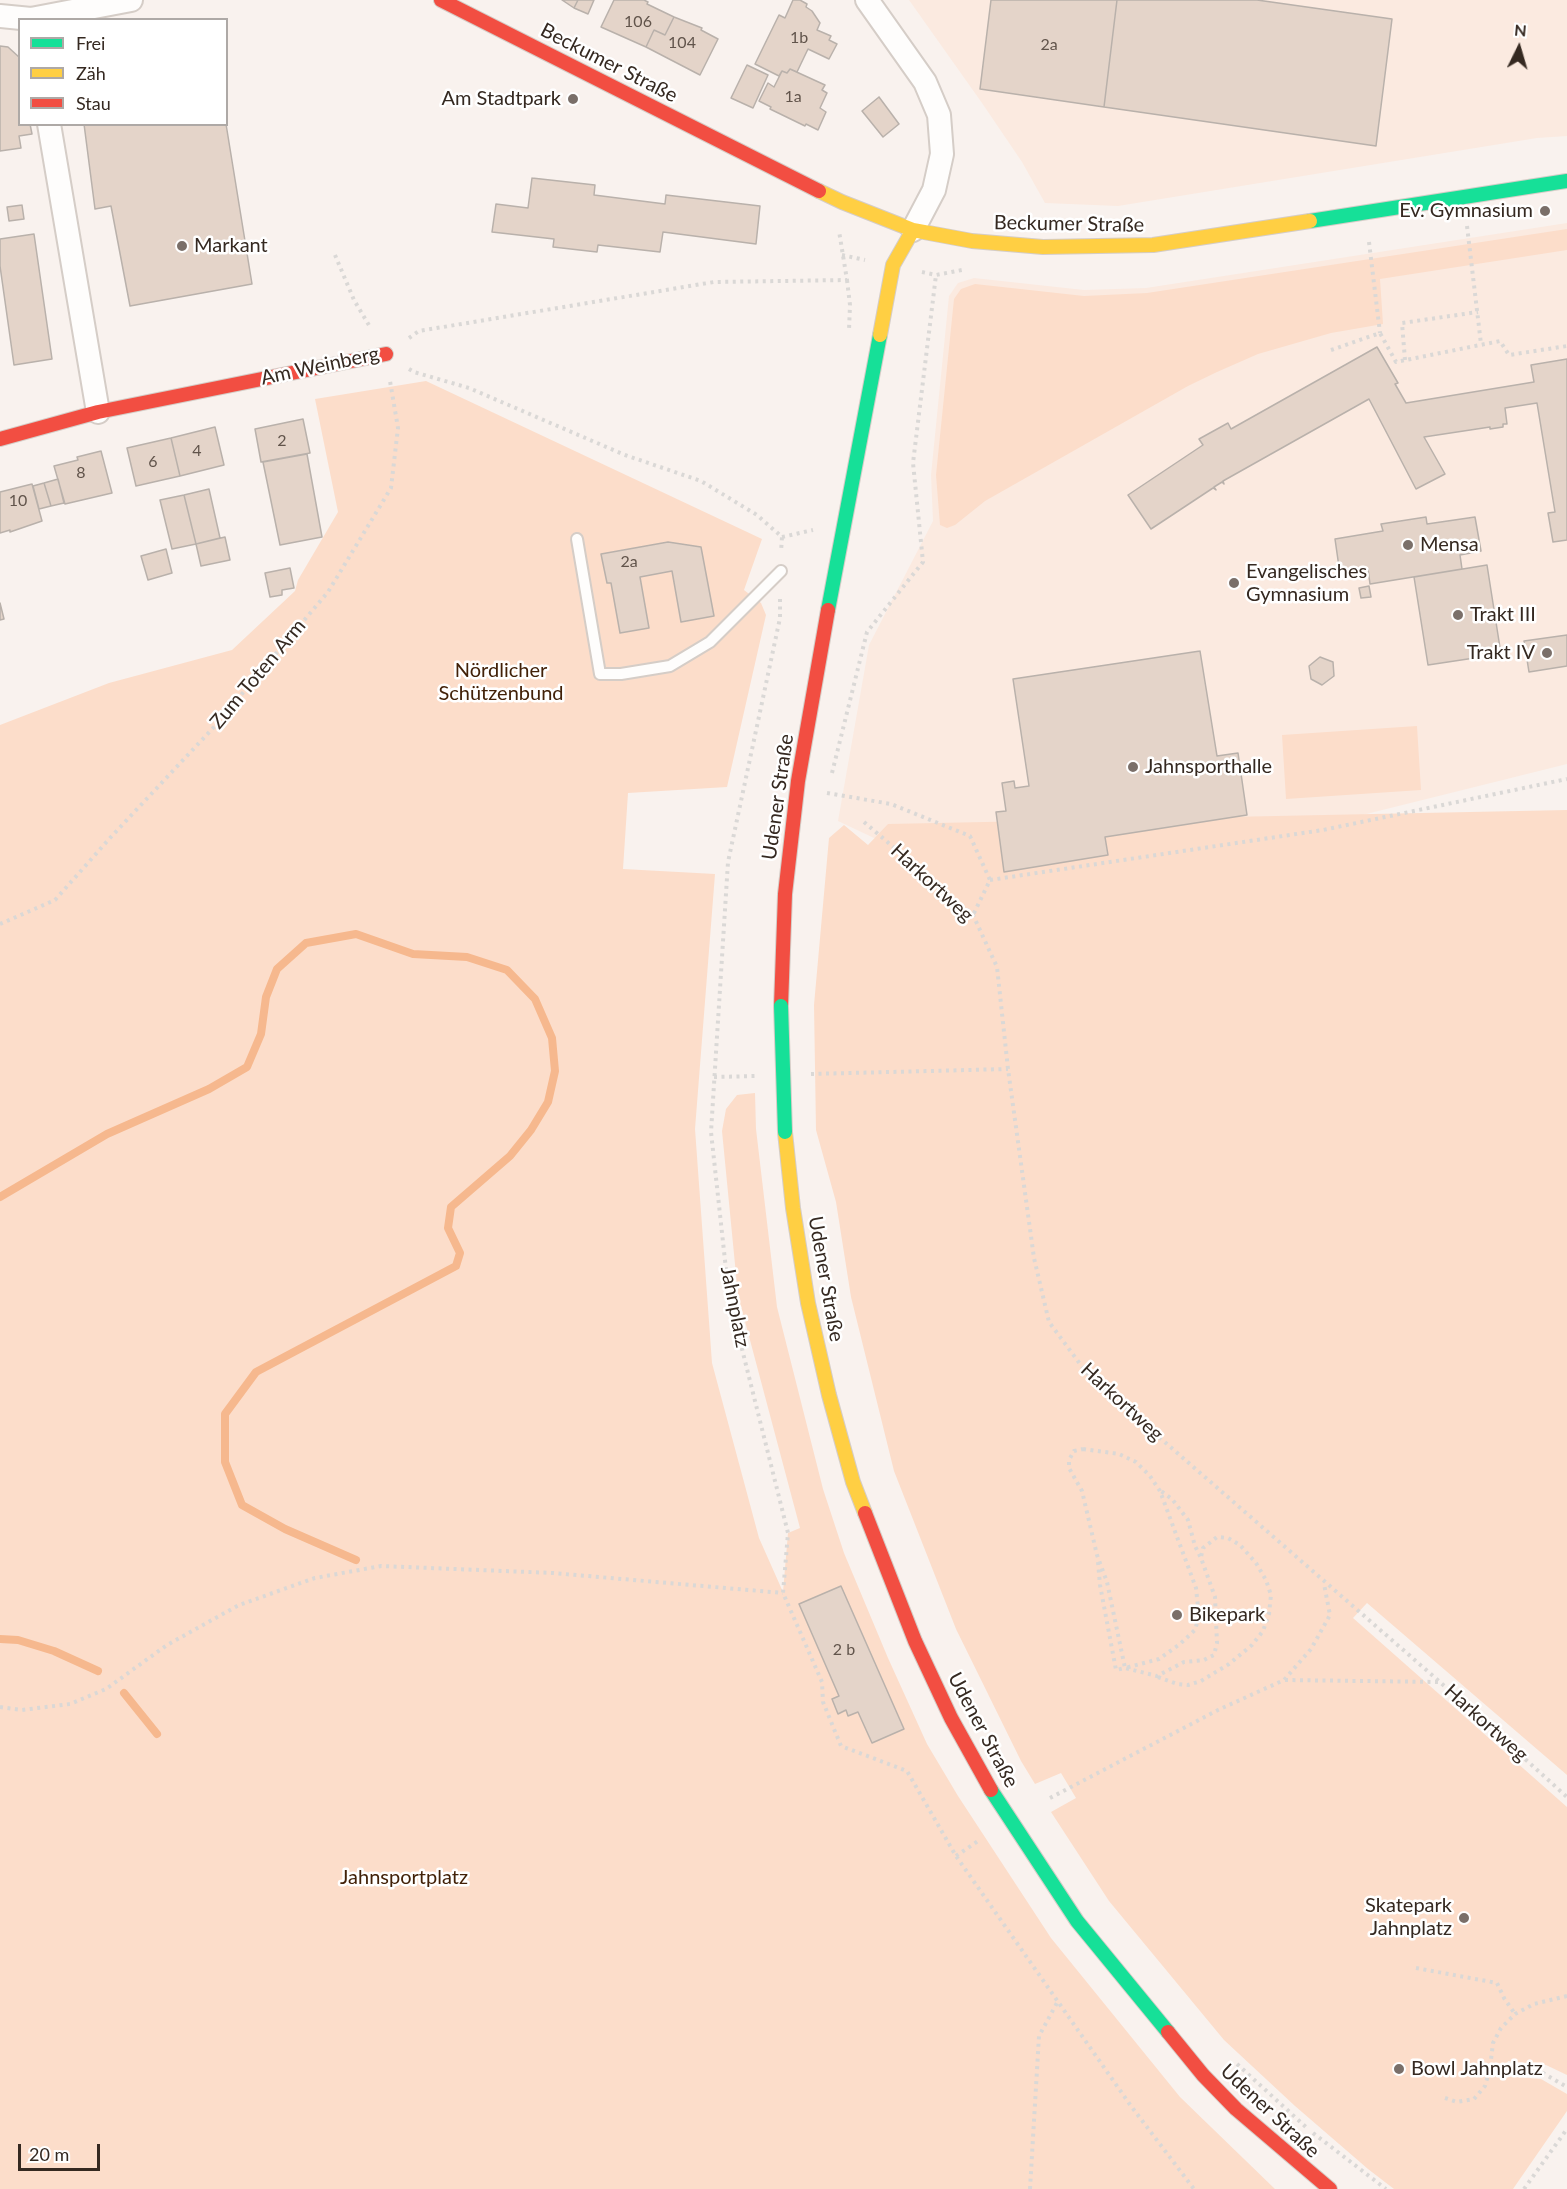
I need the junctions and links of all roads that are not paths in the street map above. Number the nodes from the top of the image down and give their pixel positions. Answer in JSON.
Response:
{"nodes":[{"id":1,"x":131,"y":0,"type":"edge"},
{"id":2,"x":441,"y":0,"type":"edge"},
{"id":3,"x":867,"y":0,"type":"edge"},
{"id":4,"x":0,"y":16,"type":"edge"},
{"id":5,"x":21,"y":18,"type":"edge"},
{"id":6,"x":36,"y":18,"type":"edge"},
{"id":7,"x":49,"y":126,"type":"edge"},
{"id":8,"x":1567,"y":181,"type":"edge"},
{"id":9,"x":913,"y":230,"type":"junction"},
{"id":10,"x":386,"y":354,"type":"road end"},
{"id":11,"x":98,"y":412,"type":"junction"},
{"id":12,"x":0,"y":439,"type":"edge"},
{"id":13,"x":577,"y":538,"type":"dead end"},
{"id":14,"x":781,"y":572,"type":"road end"},
{"id":15,"x":1330,"y":2189,"type":"edge"}],
"edges":[{"from":1,"to":6,"type":"street"},
{"from":2,"to":9,"type":"main road","name":"Beckumer Straße"},
{"from":3,"to":9,"type":"street"},
{"from":4,"to":5,"type":"street"},
{"from":7,"to":11,"type":"street"},
{"from":8,"to":9,"type":"main road","name":"Beckumer Straße"},
{"from":9,"to":15,"type":"main road","name":"Udener Straße","bridge":true},
{"from":10,"to":11,"type":"main road","name":"Am Weinberg"},
{"from":11,"to":12,"type":"main road","name":"Am Weinberg"},
{"from":13,"to":14,"type":"lane"}]}
